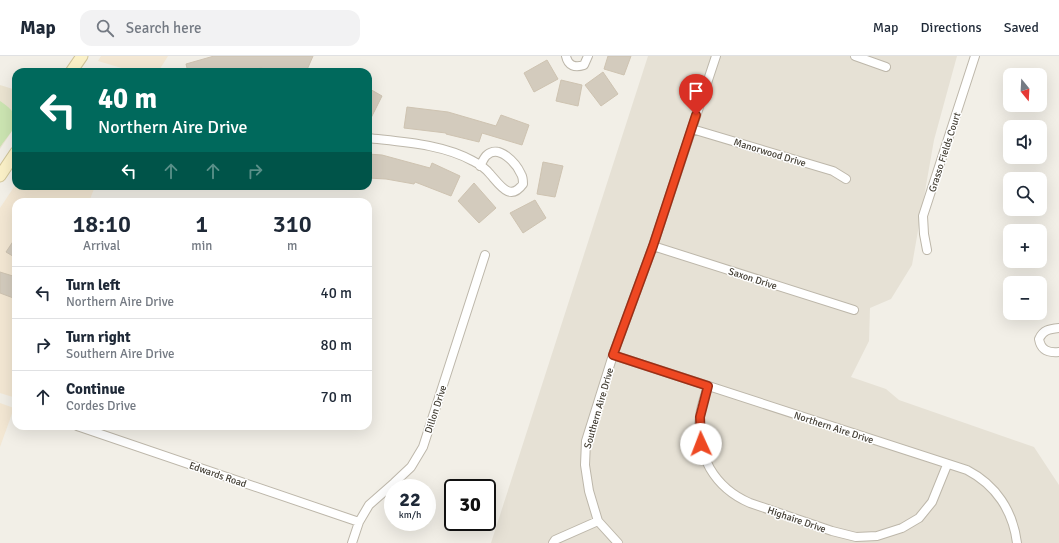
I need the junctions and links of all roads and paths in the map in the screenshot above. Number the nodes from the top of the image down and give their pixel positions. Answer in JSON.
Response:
{"nodes":[{"id":1,"x":82,"y":56,"type":"edge"},
{"id":2,"x":566,"y":56,"type":"edge"},
{"id":3,"x":588,"y":56,"type":"edge"},
{"id":4,"x":716,"y":56,"type":"edge"},
{"id":5,"x":855,"y":56,"type":"edge"},
{"id":6,"x":975,"y":56,"type":"edge"},
{"id":7,"x":886,"y":67,"type":"dead end"},
{"id":8,"x":74,"y":68,"type":"edge"},
{"id":9,"x":692,"y":129,"type":"junction"},
{"id":10,"x":372,"y":139,"type":"edge"},
{"id":11,"x":12,"y":158,"type":"edge"},
{"id":12,"x":480,"y":166,"type":"junction"},
{"id":13,"x":0,"y":176,"type":"edge"},
{"id":14,"x":846,"y":179,"type":"dead end"},
{"id":15,"x":653,"y":246,"type":"junction"},
{"id":16,"x":927,"y":250,"type":"dead end"},
{"id":17,"x":485,"y":255,"type":"dead end"},
{"id":18,"x":854,"y":310,"type":"dead end"},
{"id":19,"x":1059,"y":328,"type":"edge"},
{"id":20,"x":1059,"y":352,"type":"edge"},
{"id":21,"x":613,"y":355,"type":"junction"},
{"id":22,"x":708,"y":386,"type":"junction"},
{"id":23,"x":89,"y":430,"type":"edge"},
{"id":24,"x":948,"y":464,"type":"junction"},
{"id":25,"x":598,"y":521,"type":"junction"},
{"id":26,"x":359,"y":522,"type":"junction"},
{"id":27,"x":352,"y":543,"type":"edge"},
{"id":28,"x":553,"y":543,"type":"edge"},
{"id":29,"x":618,"y":543,"type":"edge"},
{"id":30,"x":1017,"y":543,"type":"edge"}],
"edges":[{"from":1,"to":8,"type":"main road"},
{"from":2,"to":3,"type":"street"},
{"from":4,"to":9,"type":"street","name":"Southern Aire Drive"},
{"from":5,"to":7,"type":"street"},
{"from":6,"to":16,"type":"street","name":"Grasso Fields Court"},
{"from":9,"to":14,"type":"street","name":"Manorwood Drive"},
{"from":9,"to":15,"type":"street","name":"Southern Aire Drive"},
{"from":10,"to":12,"type":"street"},
{"from":11,"to":13,"type":"main road"},
{"from":12,"to":12,"type":"street"},
{"from":15,"to":18,"type":"street","name":"Saxon Drive"},
{"from":15,"to":21,"type":"street","name":"Southern Aire Drive"},
{"from":17,"to":26,"type":"street","name":"Dillon Drive"},
{"from":19,"to":20,"type":"street"},
{"from":21,"to":22,"type":"street","name":"Northern Aire Drive"},
{"from":21,"to":25,"type":"street","name":"Southern Aire Drive"},
{"from":22,"to":24,"type":"street","name":"Northern Aire Drive"},
{"from":22,"to":24,"type":"street","name":"Highaire Drive"},
{"from":23,"to":26,"type":"street","name":"Edwards Road"},
{"from":24,"to":30,"type":"street","name":"Northern Aire Drive"},
{"from":25,"to":28,"type":"street"},
{"from":25,"to":29,"type":"street","name":"Southern Aire Drive"},
{"from":26,"to":27,"type":"street","name":"Dillon Drive"}]}
